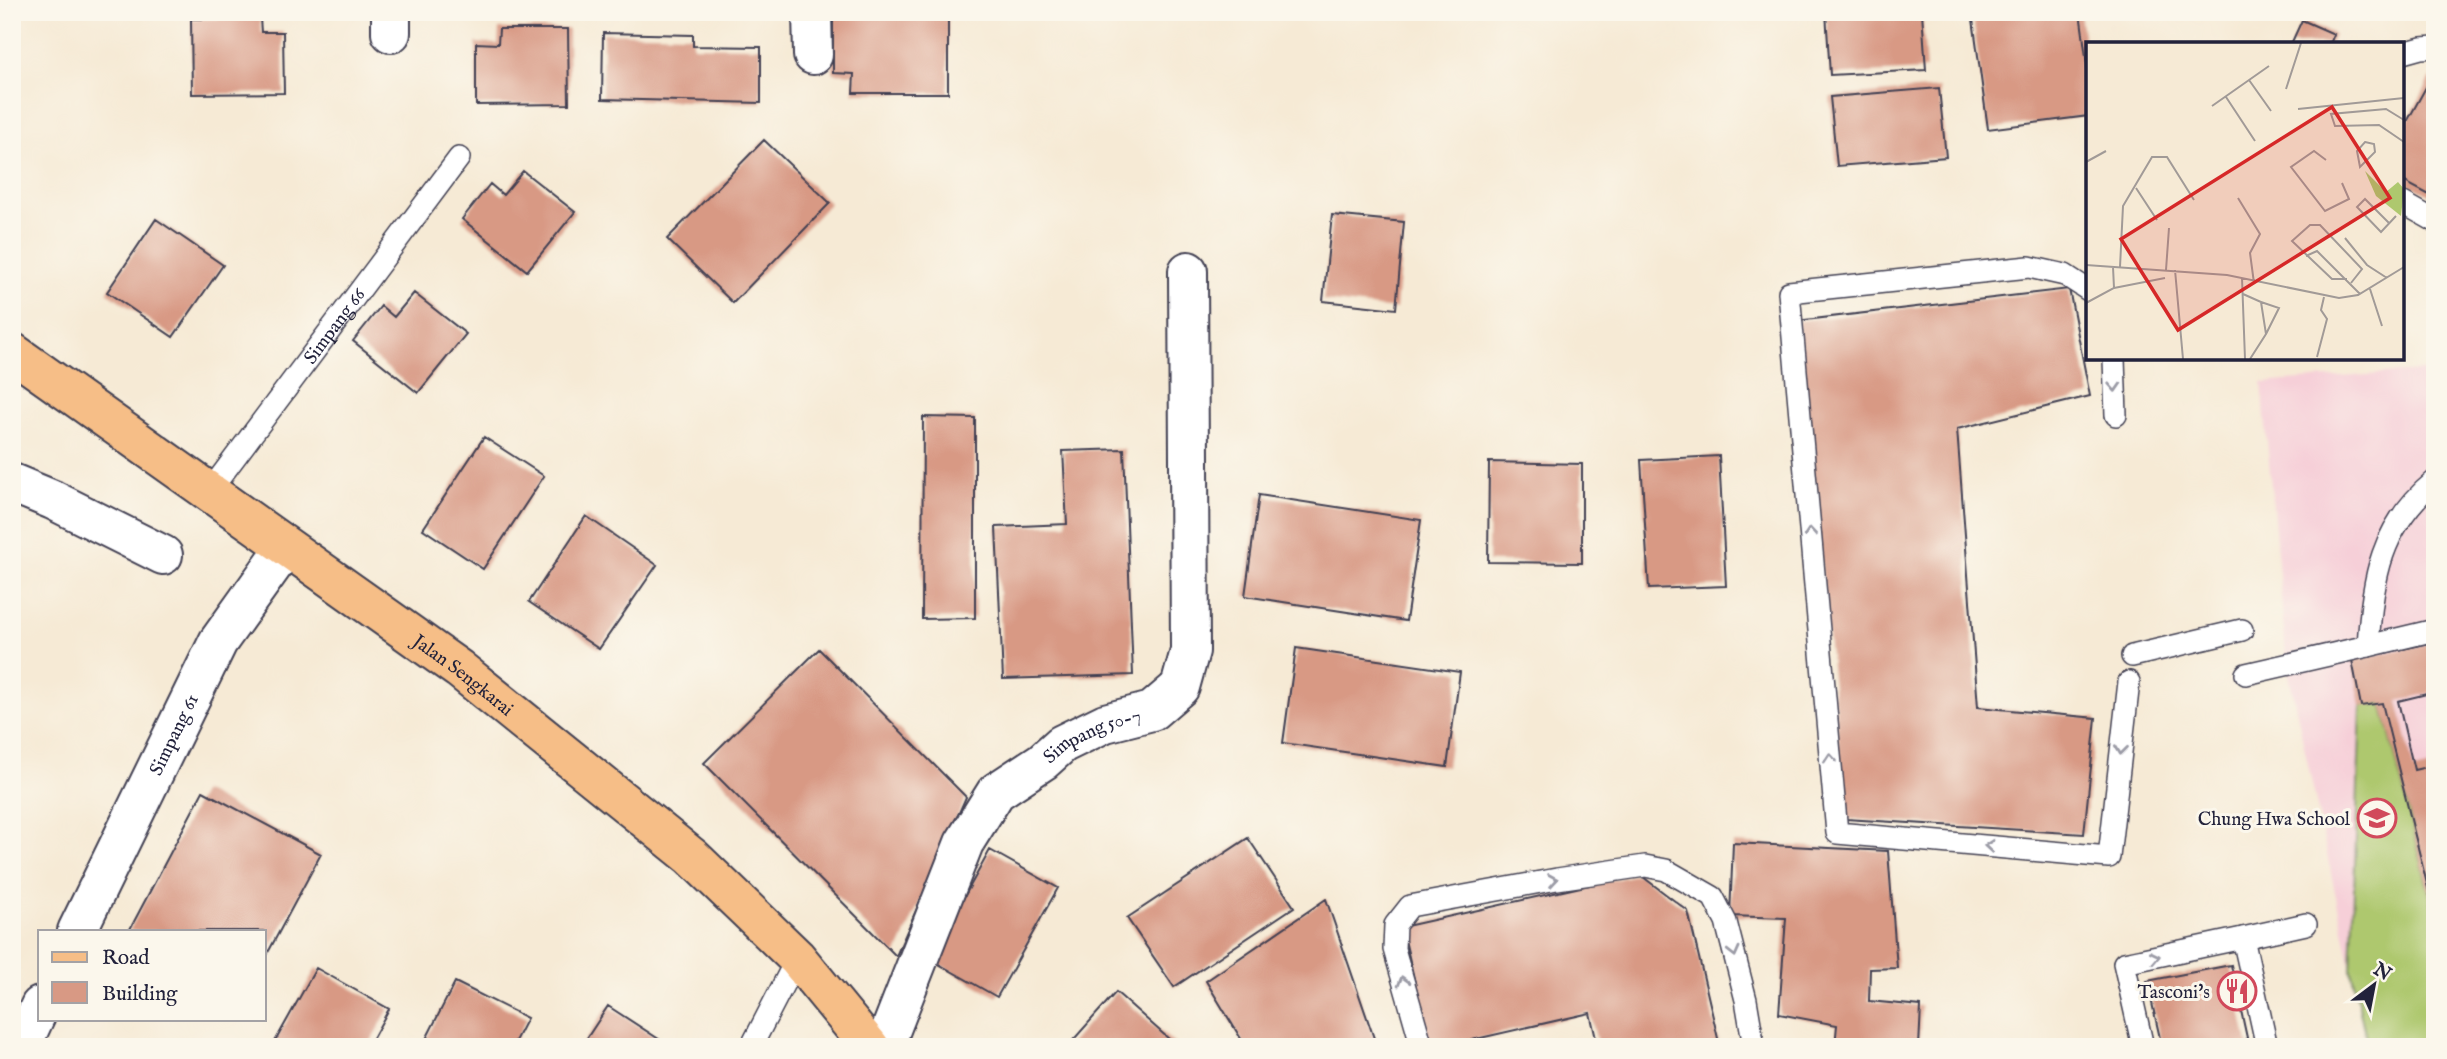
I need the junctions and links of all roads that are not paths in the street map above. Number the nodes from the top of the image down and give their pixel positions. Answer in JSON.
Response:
{"nodes":[{"id":1,"x":812,"y":12,"type":"edge"},
{"id":2,"x":2435,"y":47,"type":"edge"},
{"id":3,"x":2405,"y":52,"type":"edge"},
{"id":4,"x":813,"y":55,"type":"dead end"},
{"id":5,"x":459,"y":158,"type":"dead end"},
{"id":6,"x":2405,"y":204,"type":"edge"},
{"id":7,"x":2435,"y":221,"type":"edge"},
{"id":8,"x":1188,"y":271,"type":"dead end"},
{"id":9,"x":2086,"y":289,"type":"edge"},
{"id":10,"x":12,"y":352,"type":"edge"},
{"id":11,"x":2114,"y":360,"type":"edge"},
{"id":12,"x":2116,"y":415,"type":"dead end"},
{"id":13,"x":2435,"y":481,"type":"edge"},
{"id":14,"x":12,"y":483,"type":"edge"},
{"id":15,"x":209,"y":492,"type":"junction"},
{"id":16,"x":286,"y":547,"type":"junction"},
{"id":17,"x":163,"y":555,"type":"dead end"},
{"id":18,"x":2242,"y":630,"type":"dead end"},
{"id":19,"x":2435,"y":630,"type":"edge"},
{"id":20,"x":2368,"y":646,"type":"junction"},
{"id":21,"x":2132,"y":656,"type":"dead end"},
{"id":22,"x":2246,"y":674,"type":"dead end"},
{"id":23,"x":2129,"y":682,"type":"dead end"},
{"id":24,"x":2306,"y":924,"type":"dead end"},
{"id":25,"x":77,"y":930,"type":"edge"},
{"id":26,"x":2243,"y":938,"type":"junction"},
{"id":27,"x":797,"y":958,"type":"junction"},
{"id":28,"x":38,"y":1010,"type":"edge"},
{"id":29,"x":21,"y":1047,"type":"edge"},
{"id":30,"x":751,"y":1047,"type":"edge"},
{"id":31,"x":870,"y":1047,"type":"edge"},
{"id":32,"x":884,"y":1047,"type":"edge"},
{"id":33,"x":1422,"y":1047,"type":"edge"},
{"id":34,"x":1754,"y":1047,"type":"edge"},
{"id":35,"x":2143,"y":1047,"type":"edge"},
{"id":36,"x":2267,"y":1047,"type":"edge"}],
"edges":[{"from":1,"to":4,"type":"street"},
{"from":2,"to":3,"type":"lane"},
{"from":5,"to":15,"type":"lane","name":"Simpang 66"},
{"from":6,"to":7,"type":"lane"},
{"from":8,"to":32,"type":"street","name":"Simpang 50-7"},
{"from":23,"to":9,"type":"lane","one_way":true},
{"from":10,"to":15,"type":"main road","name":"Jalan Sengkarai"},
{"from":11,"to":12,"type":"lane","one_way":true},
{"from":13,"to":20,"type":"lane"},
{"from":14,"to":17,"type":"street"},
{"from":15,"to":16,"type":"main road","name":"Jalan Sengkarai"},
{"from":16,"to":25,"type":"street","name":"Simpang 61"},
{"from":16,"to":27,"type":"main road","name":"Jalan Sengkarai"},
{"from":18,"to":21,"type":"lane"},
{"from":19,"to":20,"type":"lane"},
{"from":20,"to":22,"type":"lane"},
{"from":24,"to":26,"type":"lane"},
{"from":35,"to":26,"type":"lane","one_way":true},
{"from":26,"to":36,"type":"lane"},
{"from":27,"to":30,"type":"lane"},
{"from":27,"to":31,"type":"main road","name":"Jalan Sengkarai"},
{"from":28,"to":29,"type":"street"},
{"from":33,"to":34,"type":"lane","one_way":true}]}
